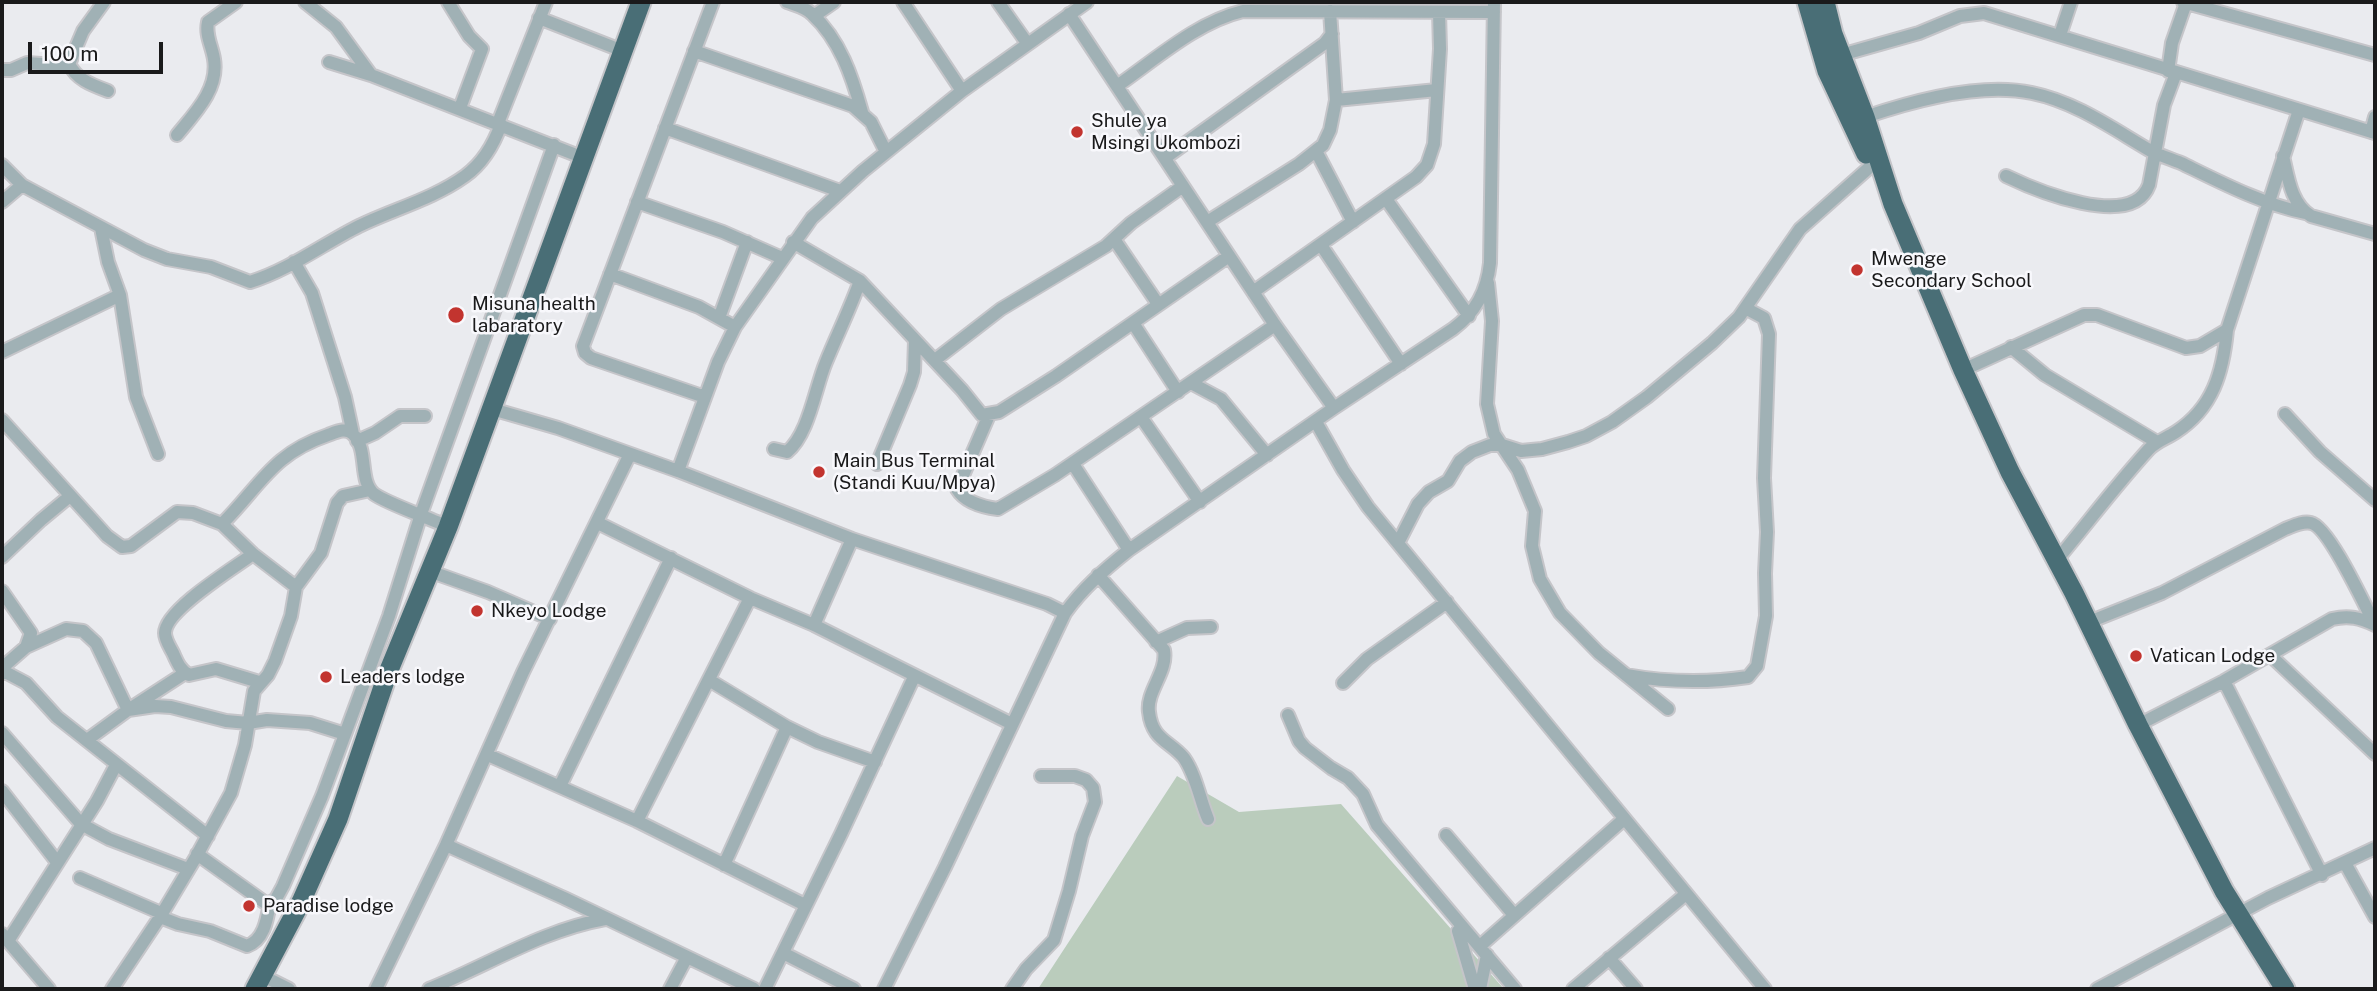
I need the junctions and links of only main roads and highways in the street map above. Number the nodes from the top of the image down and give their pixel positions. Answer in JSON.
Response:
{"nodes":[{"id":1,"x":640,"y":2,"type":"edge"},
{"id":2,"x":1807,"y":2,"type":"edge"},
{"id":3,"x":1825,"y":2,"type":"edge"},
{"id":4,"x":1893,"y":204,"type":"junction"},
{"id":5,"x":259,"y":983,"type":"edge"},
{"id":6,"x":2285,"y":989,"type":"edge"}],
"edges":[{"from":1,"to":5,"type":"highway"},
{"from":2,"to":4,"type":"highway"},
{"from":3,"to":4,"type":"highway"},
{"from":4,"to":6,"type":"highway"}]}
